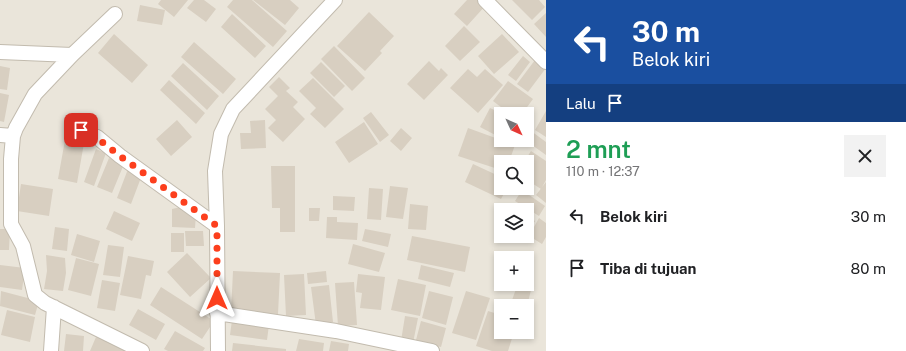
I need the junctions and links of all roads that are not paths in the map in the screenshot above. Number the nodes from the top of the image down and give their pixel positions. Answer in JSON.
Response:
{"nodes":[{"id":1,"x":335,"y":0,"type":"edge"},
{"id":2,"x":485,"y":0,"type":"edge"},
{"id":3,"x":115,"y":14,"type":"dead end"},
{"id":4,"x":0,"y":52,"type":"edge"},
{"id":5,"x":72,"y":55,"type":"junction"},
{"id":6,"x":546,"y":62,"type":"edge"},
{"id":7,"x":81,"y":130,"type":"dead end"},
{"id":8,"x":6,"y":135,"type":"edge"},
{"id":9,"x":6,"y":223,"type":"edge"},
{"id":10,"x":217,"y":226,"type":"junction"},
{"id":11,"x":54,"y":307,"type":"junction"},
{"id":12,"x":217,"y":313,"type":"junction"},
{"id":13,"x":381,"y":346,"type":"edge"},
{"id":14,"x":51,"y":351,"type":"edge"},
{"id":15,"x":142,"y":351,"type":"edge"},
{"id":16,"x":218,"y":351,"type":"edge"},
{"id":17,"x":432,"y":351,"type":"edge"}],
"edges":[{"from":1,"to":10,"type":"street"},
{"from":2,"to":6,"type":"street"},
{"from":3,"to":5,"type":"street"},
{"from":4,"to":5,"type":"street"},
{"from":5,"to":8,"type":"street"},
{"from":7,"to":10,"type":"street"},
{"from":8,"to":9,"type":"street"},
{"from":9,"to":11,"type":"street"},
{"from":10,"to":12,"type":"street"},
{"from":11,"to":14,"type":"street"},
{"from":11,"to":15,"type":"street"},
{"from":12,"to":13,"type":"street"},
{"from":12,"to":16,"type":"street"},
{"from":13,"to":17,"type":"street"}]}
